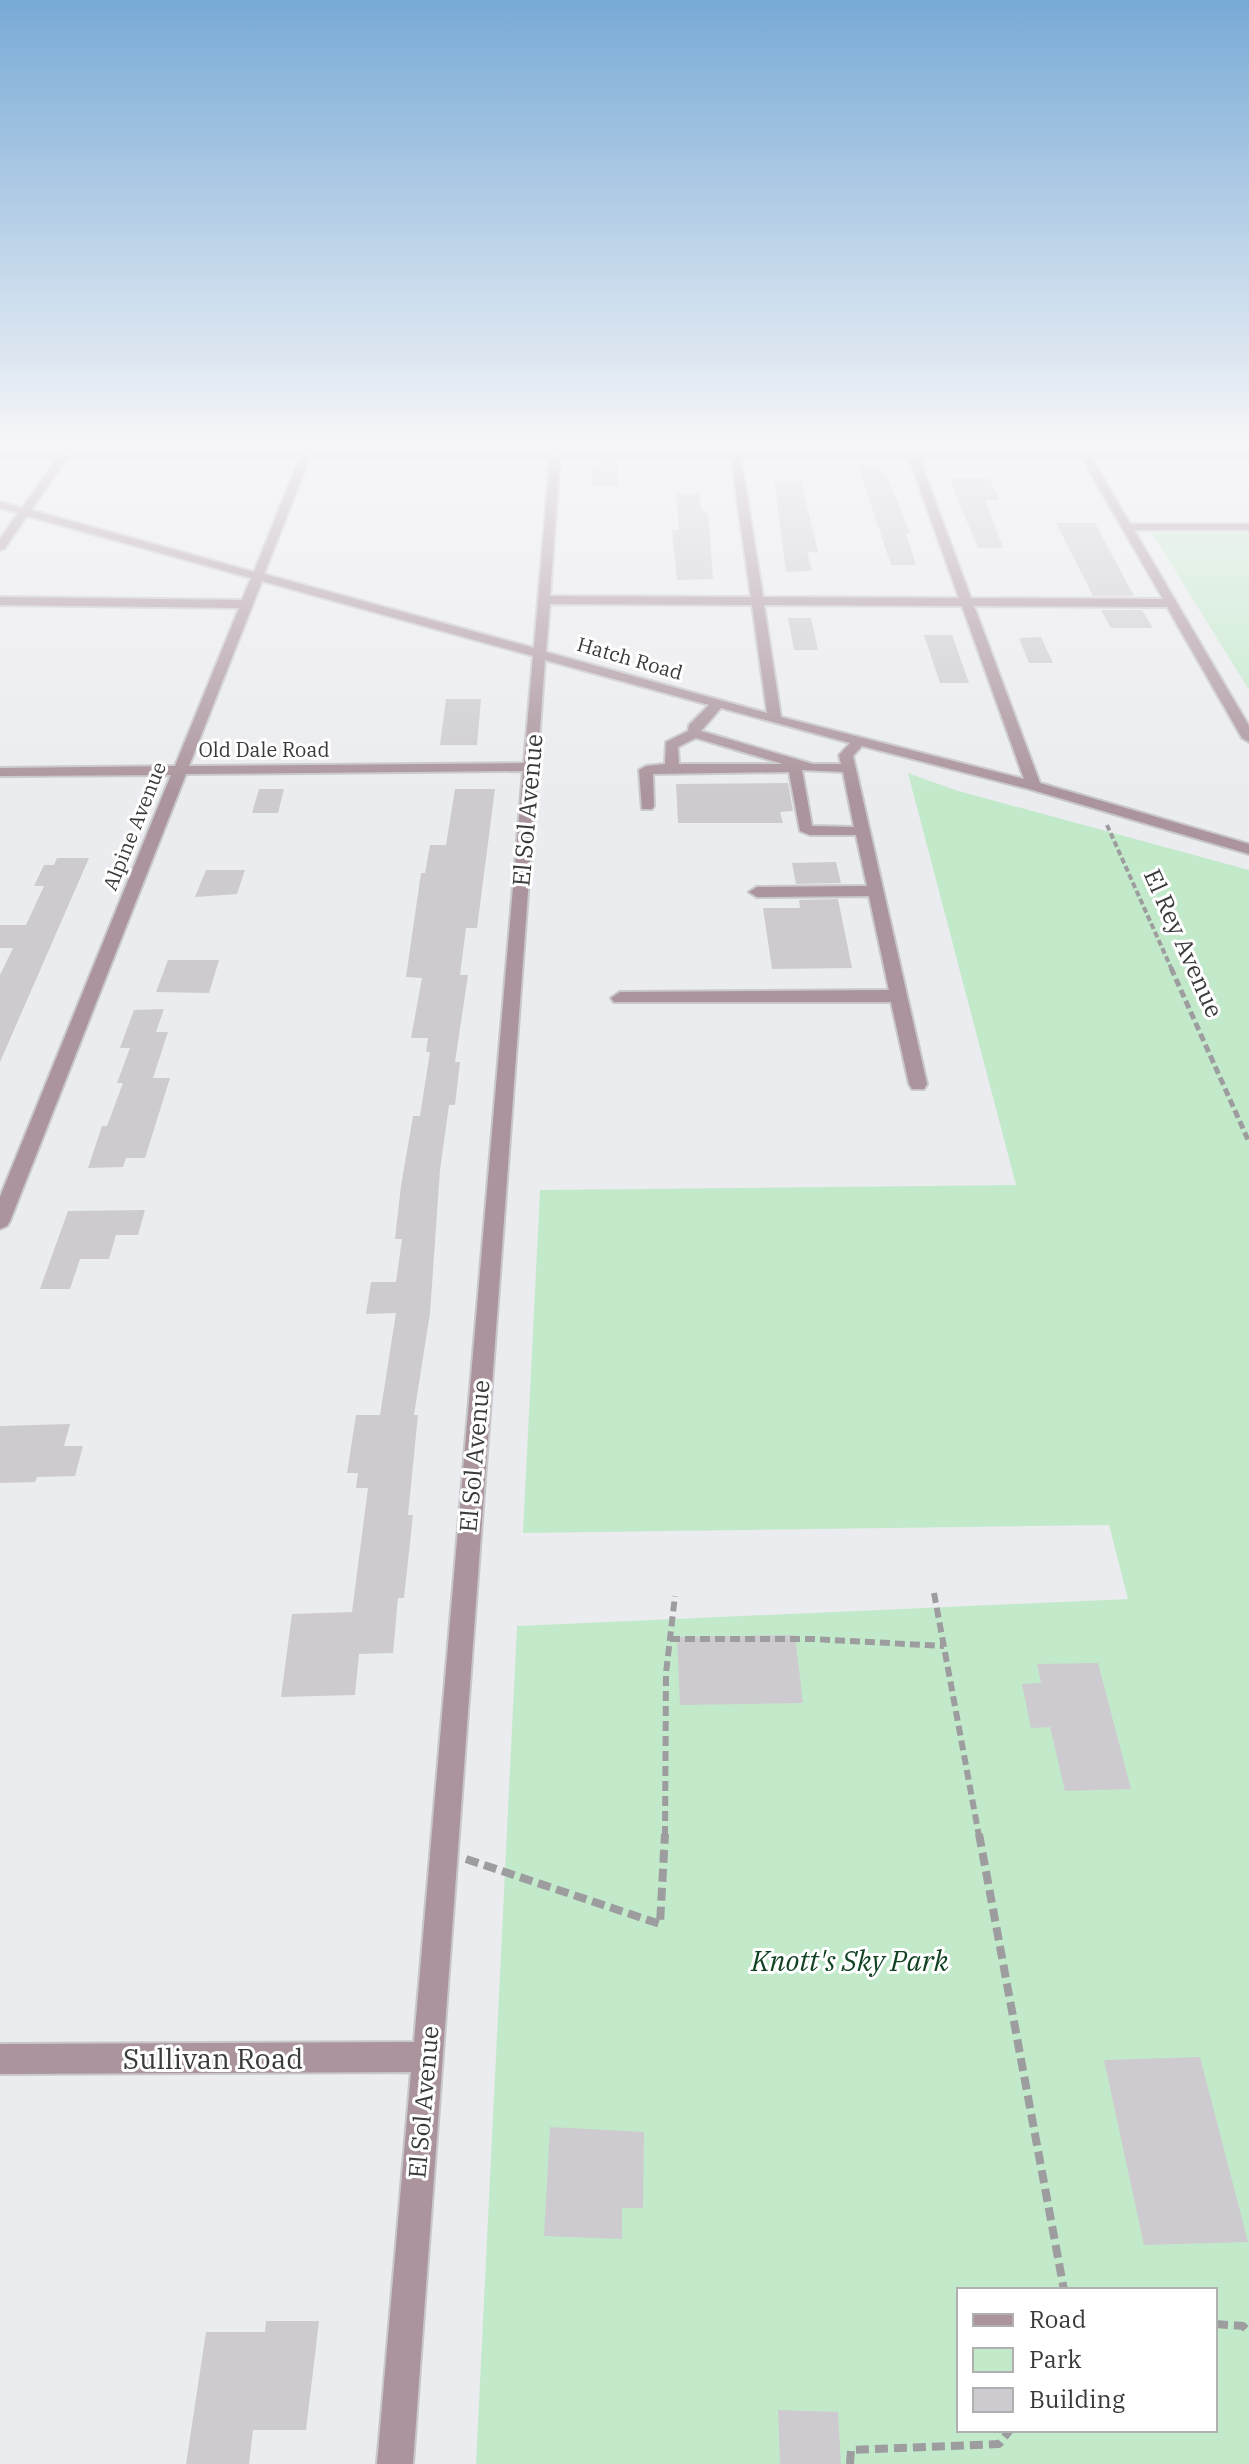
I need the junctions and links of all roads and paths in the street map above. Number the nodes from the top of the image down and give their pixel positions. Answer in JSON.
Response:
{"nodes":[{"id":1,"x":212,"y":563,"type":"edge"},
{"id":2,"x":265,"y":563,"type":"edge"},
{"id":3,"x":547,"y":563,"type":"edge"},
{"id":4,"x":753,"y":563,"type":"edge"},
{"id":5,"x":954,"y":563,"type":"edge"},
{"id":6,"x":1148,"y":563,"type":"edge"},
{"id":7,"x":260,"y":576,"type":"junction"},
{"id":8,"x":544,"y":600,"type":"junction"},
{"id":9,"x":0,"y":601,"type":"edge"},
{"id":10,"x":759,"y":601,"type":"junction"},
{"id":11,"x":969,"y":603,"type":"junction"},
{"id":12,"x":1172,"y":603,"type":"junction"},
{"id":13,"x":245,"y":604,"type":"junction"},
{"id":14,"x":540,"y":654,"type":"junction"},
{"id":15,"x":718,"y":703,"type":"junction"},
{"id":16,"x":775,"y":719,"type":"junction"},
{"id":17,"x":695,"y":733,"type":"junction"},
{"id":18,"x":1249,"y":738,"type":"edge"},
{"id":19,"x":859,"y":741,"type":"junction"},
{"id":20,"x":529,"y":767,"type":"junction"},
{"id":21,"x":672,"y":768,"type":"junction"},
{"id":22,"x":795,"y":768,"type":"junction"},
{"id":23,"x":812,"y":768,"type":"junction"},
{"id":24,"x":850,"y":768,"type":"junction"},
{"id":25,"x":178,"y":770,"type":"junction"},
{"id":26,"x":0,"y":772,"type":"edge"},
{"id":27,"x":1034,"y":786,"type":"junction"},
{"id":28,"x":647,"y":806,"type":"dead end"},
{"id":29,"x":1098,"y":806,"type":"junction"},
{"id":30,"x":863,"y":831,"type":"junction"},
{"id":31,"x":1249,"y":849,"type":"edge"},
{"id":32,"x":876,"y":891,"type":"junction"},
{"id":33,"x":757,"y":892,"type":"dead end"},
{"id":34,"x":899,"y":996,"type":"junction"},
{"id":35,"x":620,"y":998,"type":"dead end"},
{"id":36,"x":918,"y":1084,"type":"dead end"},
{"id":37,"x":1249,"y":1142,"type":"edge"},
{"id":38,"x":0,"y":1221,"type":"edge"},
{"id":39,"x":934,"y":1593,"type":"dead end"},
{"id":40,"x":675,"y":1596,"type":"dead end"},
{"id":41,"x":670,"y":1639,"type":"junction"},
{"id":42,"x":944,"y":1646,"type":"junction"},
{"id":43,"x":453,"y":1855,"type":"dead end"},
{"id":44,"x":427,"y":2057,"type":"junction"},
{"id":45,"x":0,"y":2059,"type":"edge"},
{"id":46,"x":1064,"y":2288,"type":"edge"},
{"id":47,"x":1217,"y":2324,"type":"edge"},
{"id":48,"x":1249,"y":2332,"type":"edge"},
{"id":49,"x":1008,"y":2432,"type":"edge"},
{"id":50,"x":395,"y":2464,"type":"edge"},
{"id":51,"x":850,"y":2464,"type":"edge"}],
"edges":[{"from":1,"to":7,"type":"street","name":"Hatch Road"},
{"from":2,"to":7,"type":"street","name":"Alpine Avenue"},
{"from":3,"to":8,"type":"street","name":"El Sol Avenue"},
{"from":4,"to":10,"type":"street"},
{"from":5,"to":11,"type":"street"},
{"from":6,"to":12,"type":"street"},
{"from":7,"to":13,"type":"street","name":"Alpine Avenue"},
{"from":7,"to":14,"type":"street","name":"Hatch Road"},
{"from":8,"to":10,"type":"street"},
{"from":8,"to":14,"type":"street","name":"El Sol Avenue"},
{"from":9,"to":13,"type":"street"},
{"from":10,"to":11,"type":"street"},
{"from":10,"to":16,"type":"street"},
{"from":11,"to":12,"type":"street"},
{"from":11,"to":27,"type":"street"},
{"from":12,"to":18,"type":"street"},
{"from":13,"to":25,"type":"street","name":"Alpine Avenue"},
{"from":14,"to":15,"type":"street","name":"Hatch Road"},
{"from":14,"to":20,"type":"street","name":"El Sol Avenue"},
{"from":15,"to":16,"type":"street","name":"Hatch Road"},
{"from":15,"to":17,"type":"street"},
{"from":16,"to":19,"type":"street","name":"Hatch Road"},
{"from":17,"to":21,"type":"street"},
{"from":17,"to":23,"type":"street"},
{"from":19,"to":24,"type":"street"},
{"from":19,"to":27,"type":"street","name":"Hatch Road"},
{"from":20,"to":25,"type":"street","name":"Old Dale Road"},
{"from":20,"to":44,"type":"street","name":"El Sol Avenue"},
{"from":21,"to":22,"type":"street"},
{"from":21,"to":28,"type":"street"},
{"from":22,"to":23,"type":"street"},
{"from":22,"to":30,"type":"street"},
{"from":23,"to":24,"type":"street"},
{"from":24,"to":30,"type":"street"},
{"from":25,"to":26,"type":"street","name":"Old Dale Road"},
{"from":25,"to":38,"type":"street","name":"Alpine Avenue"},
{"from":27,"to":29,"type":"street","name":"Hatch Road"},
{"from":29,"to":31,"type":"street","name":"Hatch Road"},
{"from":29,"to":37,"type":"path","name":"El Rey Avenue"},
{"from":30,"to":32,"type":"street"},
{"from":32,"to":33,"type":"street"},
{"from":32,"to":34,"type":"street"},
{"from":34,"to":35,"type":"street"},
{"from":34,"to":36,"type":"street"},
{"from":39,"to":42,"type":"path"},
{"from":40,"to":41,"type":"path"},
{"from":41,"to":42,"type":"path"},
{"from":41,"to":43,"type":"path"},
{"from":42,"to":46,"type":"path"},
{"from":44,"to":45,"type":"street","name":"Sullivan Road"},
{"from":44,"to":50,"type":"street","name":"El Sol Avenue"},
{"from":47,"to":48,"type":"path"},
{"from":49,"to":51,"type":"path"}]}
